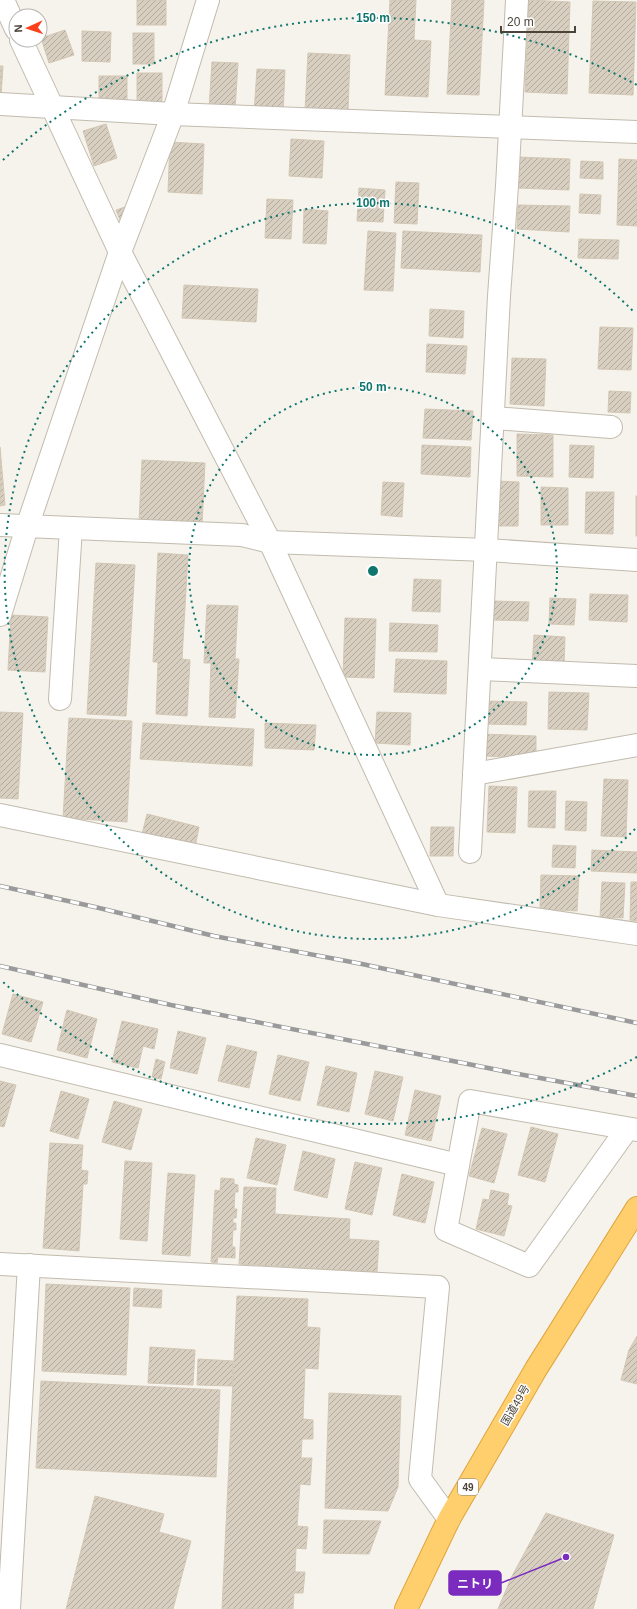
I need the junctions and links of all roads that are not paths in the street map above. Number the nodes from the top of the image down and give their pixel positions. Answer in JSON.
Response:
{"nodes":[{"id":1,"x":3,"y":0,"type":"edge"},
{"id":2,"x":208,"y":0,"type":"edge"},
{"id":3,"x":517,"y":0,"type":"edge"},
{"id":4,"x":8,"y":11,"type":"edge"},
{"id":5,"x":25,"y":48,"type":"edge"},
{"id":6,"x":0,"y":104,"type":"edge"},
{"id":7,"x":52,"y":106,"type":"junction"},
{"id":8,"x":173,"y":114,"type":"junction"},
{"id":9,"x":510,"y":126,"type":"junction"},
{"id":10,"x":637,"y":132,"type":"edge"},
{"id":11,"x":120,"y":252,"type":"junction"},
{"id":12,"x":494,"y":418,"type":"junction"},
{"id":13,"x":611,"y":427,"type":"dead end"},
{"id":14,"x":0,"y":525,"type":"edge"},
{"id":15,"x":27,"y":527,"type":"junction"},
{"id":16,"x":71,"y":528,"type":"junction"},
{"id":17,"x":270,"y":542,"type":"junction"},
{"id":18,"x":486,"y":550,"type":"junction"},
{"id":19,"x":637,"y":560,"type":"edge"},
{"id":20,"x":0,"y":615,"type":"edge"},
{"id":21,"x":480,"y":669,"type":"junction"},
{"id":22,"x":636,"y":676,"type":"edge"},
{"id":23,"x":60,"y":699,"type":"dead end"},
{"id":24,"x":637,"y":745,"type":"edge"},
{"id":25,"x":474,"y":774,"type":"junction"},
{"id":26,"x":0,"y":815,"type":"edge"},
{"id":27,"x":470,"y":852,"type":"dead end"},
{"id":28,"x":438,"y":905,"type":"junction"},
{"id":29,"x":637,"y":934,"type":"edge"},
{"id":30,"x":0,"y":1055,"type":"edge"},
{"id":31,"x":632,"y":1129,"type":"edge"},
{"id":32,"x":458,"y":1164,"type":"junction"},
{"id":33,"x":637,"y":1208,"type":"edge"},
{"id":34,"x":0,"y":1264,"type":"edge"},
{"id":35,"x":29,"y":1265,"type":"junction"},
{"id":36,"x":449,"y":1519,"type":"junction"},
{"id":37,"x":9,"y":1609,"type":"edge"},
{"id":38,"x":406,"y":1609,"type":"edge"}],
"edges":[{"from":1,"to":4,"type":"street"},
{"from":2,"to":8,"type":"street"},
{"from":3,"to":9,"type":"street"},
{"from":5,"to":7,"type":"street"},
{"from":6,"to":7,"type":"street"},
{"from":7,"to":8,"type":"street"},
{"from":7,"to":11,"type":"street"},
{"from":8,"to":9,"type":"street"},
{"from":8,"to":11,"type":"street"},
{"from":9,"to":10,"type":"street"},
{"from":9,"to":12,"type":"street"},
{"from":11,"to":15,"type":"street"},
{"from":11,"to":17,"type":"street"},
{"from":12,"to":13,"type":"street"},
{"from":12,"to":18,"type":"street"},
{"from":14,"to":15,"type":"street"},
{"from":15,"to":16,"type":"street"},
{"from":15,"to":20,"type":"street"},
{"from":16,"to":17,"type":"street"},
{"from":16,"to":23,"type":"street"},
{"from":17,"to":18,"type":"street"},
{"from":17,"to":28,"type":"street"},
{"from":18,"to":19,"type":"street"},
{"from":18,"to":21,"type":"street"},
{"from":21,"to":22,"type":"street"},
{"from":21,"to":25,"type":"street"},
{"from":24,"to":25,"type":"street"},
{"from":25,"to":27,"type":"street"},
{"from":26,"to":28,"type":"street"},
{"from":28,"to":29,"type":"street"},
{"from":30,"to":32,"type":"street"},
{"from":31,"to":32,"type":"street"},
{"from":31,"to":32,"type":"street"},
{"from":33,"to":36,"type":"highway","name":"国道49号","number":"49"},
{"from":34,"to":35,"type":"street"},
{"from":35,"to":36,"type":"street"},
{"from":35,"to":37,"type":"street"},
{"from":36,"to":38,"type":"highway","name":"国道49号","number":"49"}]}
